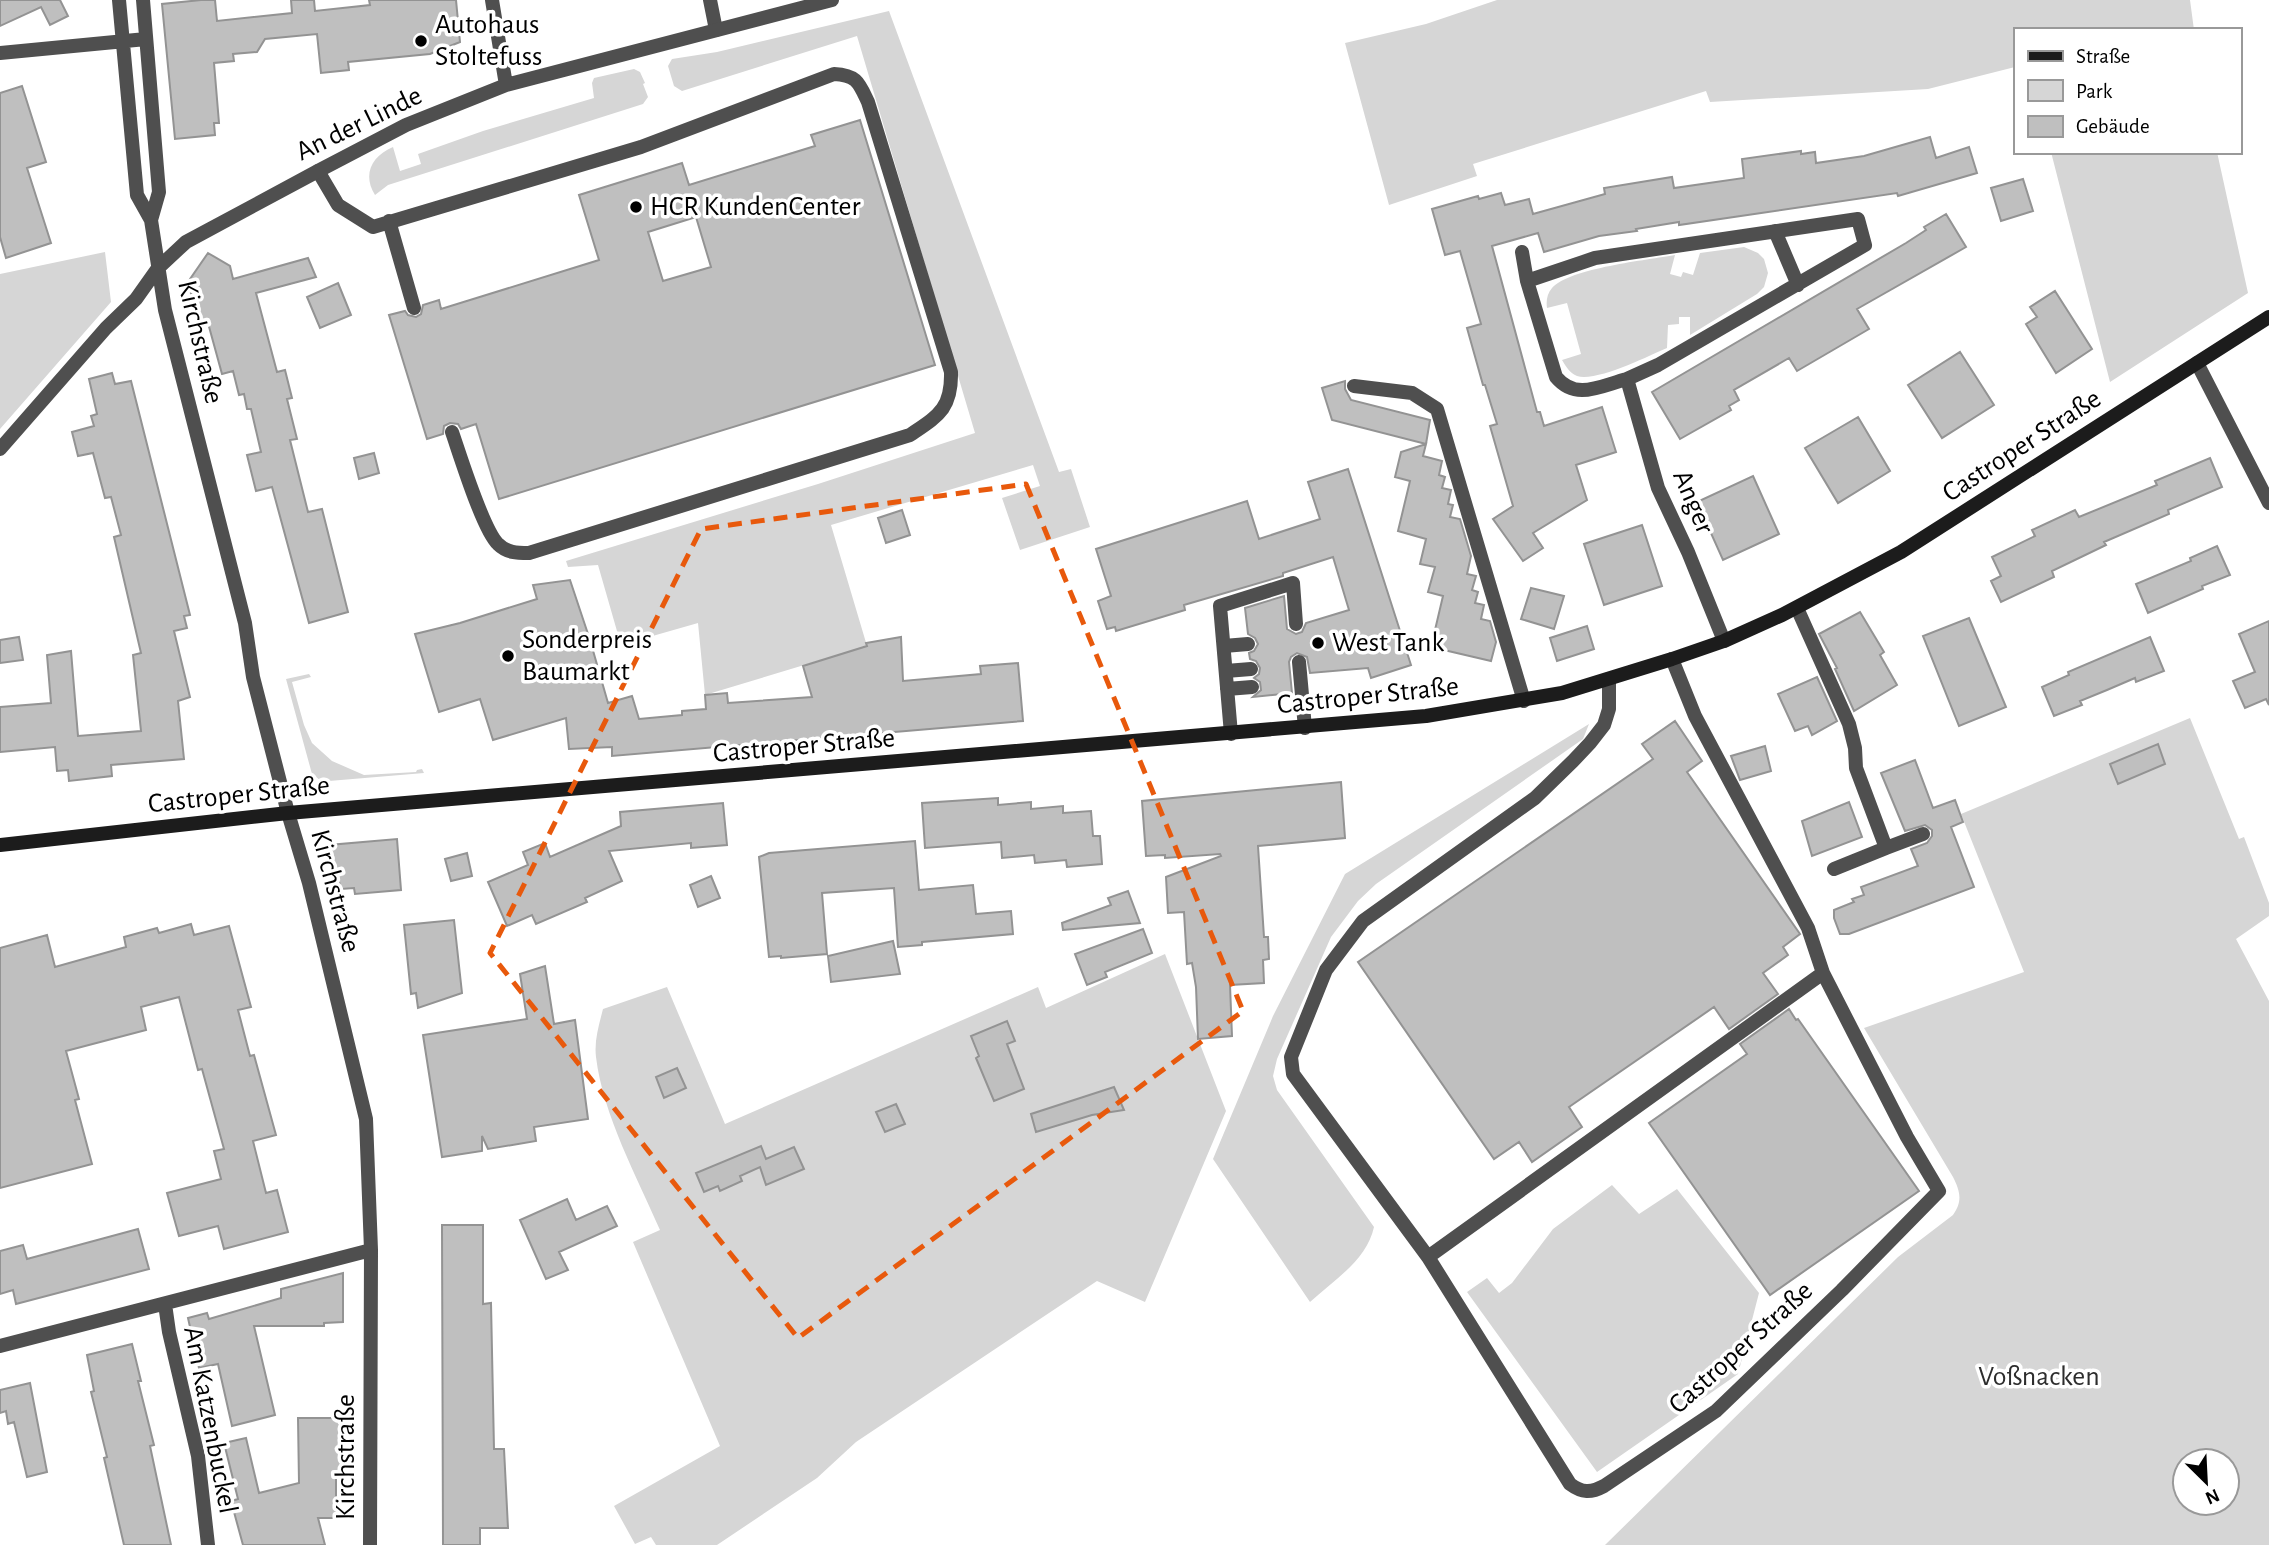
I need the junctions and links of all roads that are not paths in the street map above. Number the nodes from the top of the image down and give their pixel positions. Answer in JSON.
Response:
{"nodes":[{"id":1,"x":119,"y":0,"type":"edge"},
{"id":2,"x":142,"y":0,"type":"edge"},
{"id":3,"x":492,"y":0,"type":"edge"},
{"id":4,"x":710,"y":0,"type":"edge"},
{"id":5,"x":832,"y":0,"type":"edge"},
{"id":6,"x":716,"y":30,"type":"junction"},
{"id":7,"x":146,"y":39,"type":"junction"},
{"id":8,"x":123,"y":41,"type":"junction"},
{"id":9,"x":0,"y":53,"type":"edge"},
{"id":10,"x":506,"y":85,"type":"junction"},
{"id":11,"x":318,"y":171,"type":"junction"},
{"id":12,"x":151,"y":220,"type":"junction"},
{"id":13,"x":389,"y":222,"type":"junction"},
{"id":14,"x":1775,"y":231,"type":"junction"},
{"id":15,"x":1522,"y":252,"type":"dead end"},
{"id":16,"x":158,"y":268,"type":"junction"},
{"id":17,"x":1527,"y":281,"type":"junction"},
{"id":18,"x":1798,"y":285,"type":"junction"},
{"id":19,"x":414,"y":308,"type":"dead end"},
{"id":20,"x":2269,"y":317,"type":"edge"},
{"id":21,"x":2197,"y":363,"type":"junction"},
{"id":22,"x":1627,"y":379,"type":"junction"},
{"id":23,"x":1354,"y":386,"type":"dead end"},
{"id":24,"x":452,"y":432,"type":"dead end"},
{"id":25,"x":0,"y":449,"type":"edge"},
{"id":26,"x":2269,"y":503,"type":"edge"},
{"id":27,"x":1797,"y":608,"type":"junction"},
{"id":28,"x":1296,"y":624,"type":"dead end"},
{"id":29,"x":1724,"y":641,"type":"junction"},
{"id":30,"x":1248,"y":644,"type":"dead end"},
{"id":31,"x":1224,"y":646,"type":"junction"},
{"id":32,"x":1672,"y":659,"type":"junction"},
{"id":33,"x":1296,"y":664,"type":"dead end"},
{"id":34,"x":1251,"y":669,"type":"dead end"},
{"id":35,"x":1226,"y":671,"type":"junction"},
{"id":36,"x":1609,"y":679,"type":"junction"},
{"id":37,"x":1252,"y":687,"type":"dead end"},
{"id":38,"x":1227,"y":689,"type":"junction"},
{"id":39,"x":1524,"y":701,"type":"junction"},
{"id":40,"x":1305,"y":728,"type":"junction"},
{"id":41,"x":1231,"y":734,"type":"junction"},
{"id":42,"x":288,"y":813,"type":"junction"},
{"id":43,"x":1923,"y":834,"type":"dead end"},
{"id":44,"x":0,"y":845,"type":"edge"},
{"id":45,"x":1886,"y":848,"type":"junction"},
{"id":46,"x":1834,"y":869,"type":"dead end"},
{"id":47,"x":1823,"y":973,"type":"junction"},
{"id":48,"x":371,"y":1250,"type":"junction"},
{"id":49,"x":1428,"y":1257,"type":"junction"},
{"id":50,"x":165,"y":1304,"type":"junction"},
{"id":51,"x":0,"y":1346,"type":"edge"},
{"id":52,"x":208,"y":1545,"type":"edge"},
{"id":53,"x":370,"y":1545,"type":"edge"}],
"edges":[{"from":1,"to":8,"type":"street","name":"Kirchstraße"},
{"from":2,"to":7,"type":"street","name":"Kirchstraße"},
{"from":3,"to":10,"type":"street"},
{"from":4,"to":6,"type":"street"},
{"from":5,"to":6,"type":"street","name":"An der Linde"},
{"from":6,"to":10,"type":"street","name":"An der Linde"},
{"from":7,"to":8,"type":"street"},
{"from":7,"to":12,"type":"street","name":"Kirchstraße"},
{"from":8,"to":9,"type":"street"},
{"from":8,"to":12,"type":"street","name":"Kirchstraße"},
{"from":10,"to":11,"type":"street","name":"An der Linde"},
{"from":11,"to":13,"type":"street"},
{"from":11,"to":16,"type":"street","name":"An der Linde"},
{"from":12,"to":16,"type":"street","name":"Kirchstraße"},
{"from":13,"to":19,"type":"street"},
{"from":13,"to":24,"type":"street"},
{"from":14,"to":17,"type":"street"},
{"from":14,"to":18,"type":"street"},
{"from":14,"to":18,"type":"street"},
{"from":15,"to":17,"type":"street"},
{"from":16,"to":25,"type":"street","name":"An der Linde"},
{"from":16,"to":42,"type":"street","name":"Kirchstraße"},
{"from":17,"to":22,"type":"street"},
{"from":18,"to":22,"type":"street"},
{"from":20,"to":21,"type":"main road","name":"Castroper Straße"},
{"from":21,"to":26,"type":"street"},
{"from":21,"to":27,"type":"main road","name":"Castroper Straße"},
{"from":22,"to":29,"type":"street","name":"Anger"},
{"from":23,"to":39,"type":"street"},
{"from":27,"to":29,"type":"main road","name":"Castroper Straße"},
{"from":27,"to":45,"type":"street"},
{"from":28,"to":31,"type":"street"},
{"from":29,"to":32,"type":"main road","name":"Castroper Straße"},
{"from":30,"to":31,"type":"street"},
{"from":31,"to":35,"type":"street"},
{"from":32,"to":36,"type":"main road","name":"Castroper Straße"},
{"from":32,"to":47,"type":"street","name":"Castroper Straße"},
{"from":33,"to":40,"type":"street"},
{"from":34,"to":35,"type":"street"},
{"from":35,"to":38,"type":"street"},
{"from":36,"to":39,"type":"main road","name":"Castroper Straße"},
{"from":36,"to":49,"type":"street","name":"Castroper Straße"},
{"from":37,"to":38,"type":"street"},
{"from":38,"to":41,"type":"street"},
{"from":39,"to":40,"type":"main road","name":"Castroper Straße"},
{"from":40,"to":41,"type":"main road","name":"Castroper Straße"},
{"from":41,"to":42,"type":"main road","name":"Castroper Straße"},
{"from":42,"to":44,"type":"main road","name":"Castroper Straße"},
{"from":42,"to":48,"type":"street","name":"Kirchstraße"},
{"from":43,"to":45,"type":"street"},
{"from":45,"to":46,"type":"street"},
{"from":47,"to":49,"type":"street"},
{"from":47,"to":49,"type":"street","name":"Castroper Straße"},
{"from":48,"to":50,"type":"street","name":"Am Katzenbuckel"},
{"from":48,"to":53,"type":"street","name":"Kirchstraße"},
{"from":50,"to":51,"type":"street","name":"Am Katzenbuckel"},
{"from":50,"to":52,"type":"street","name":"Am Katzenbuckel"}]}
